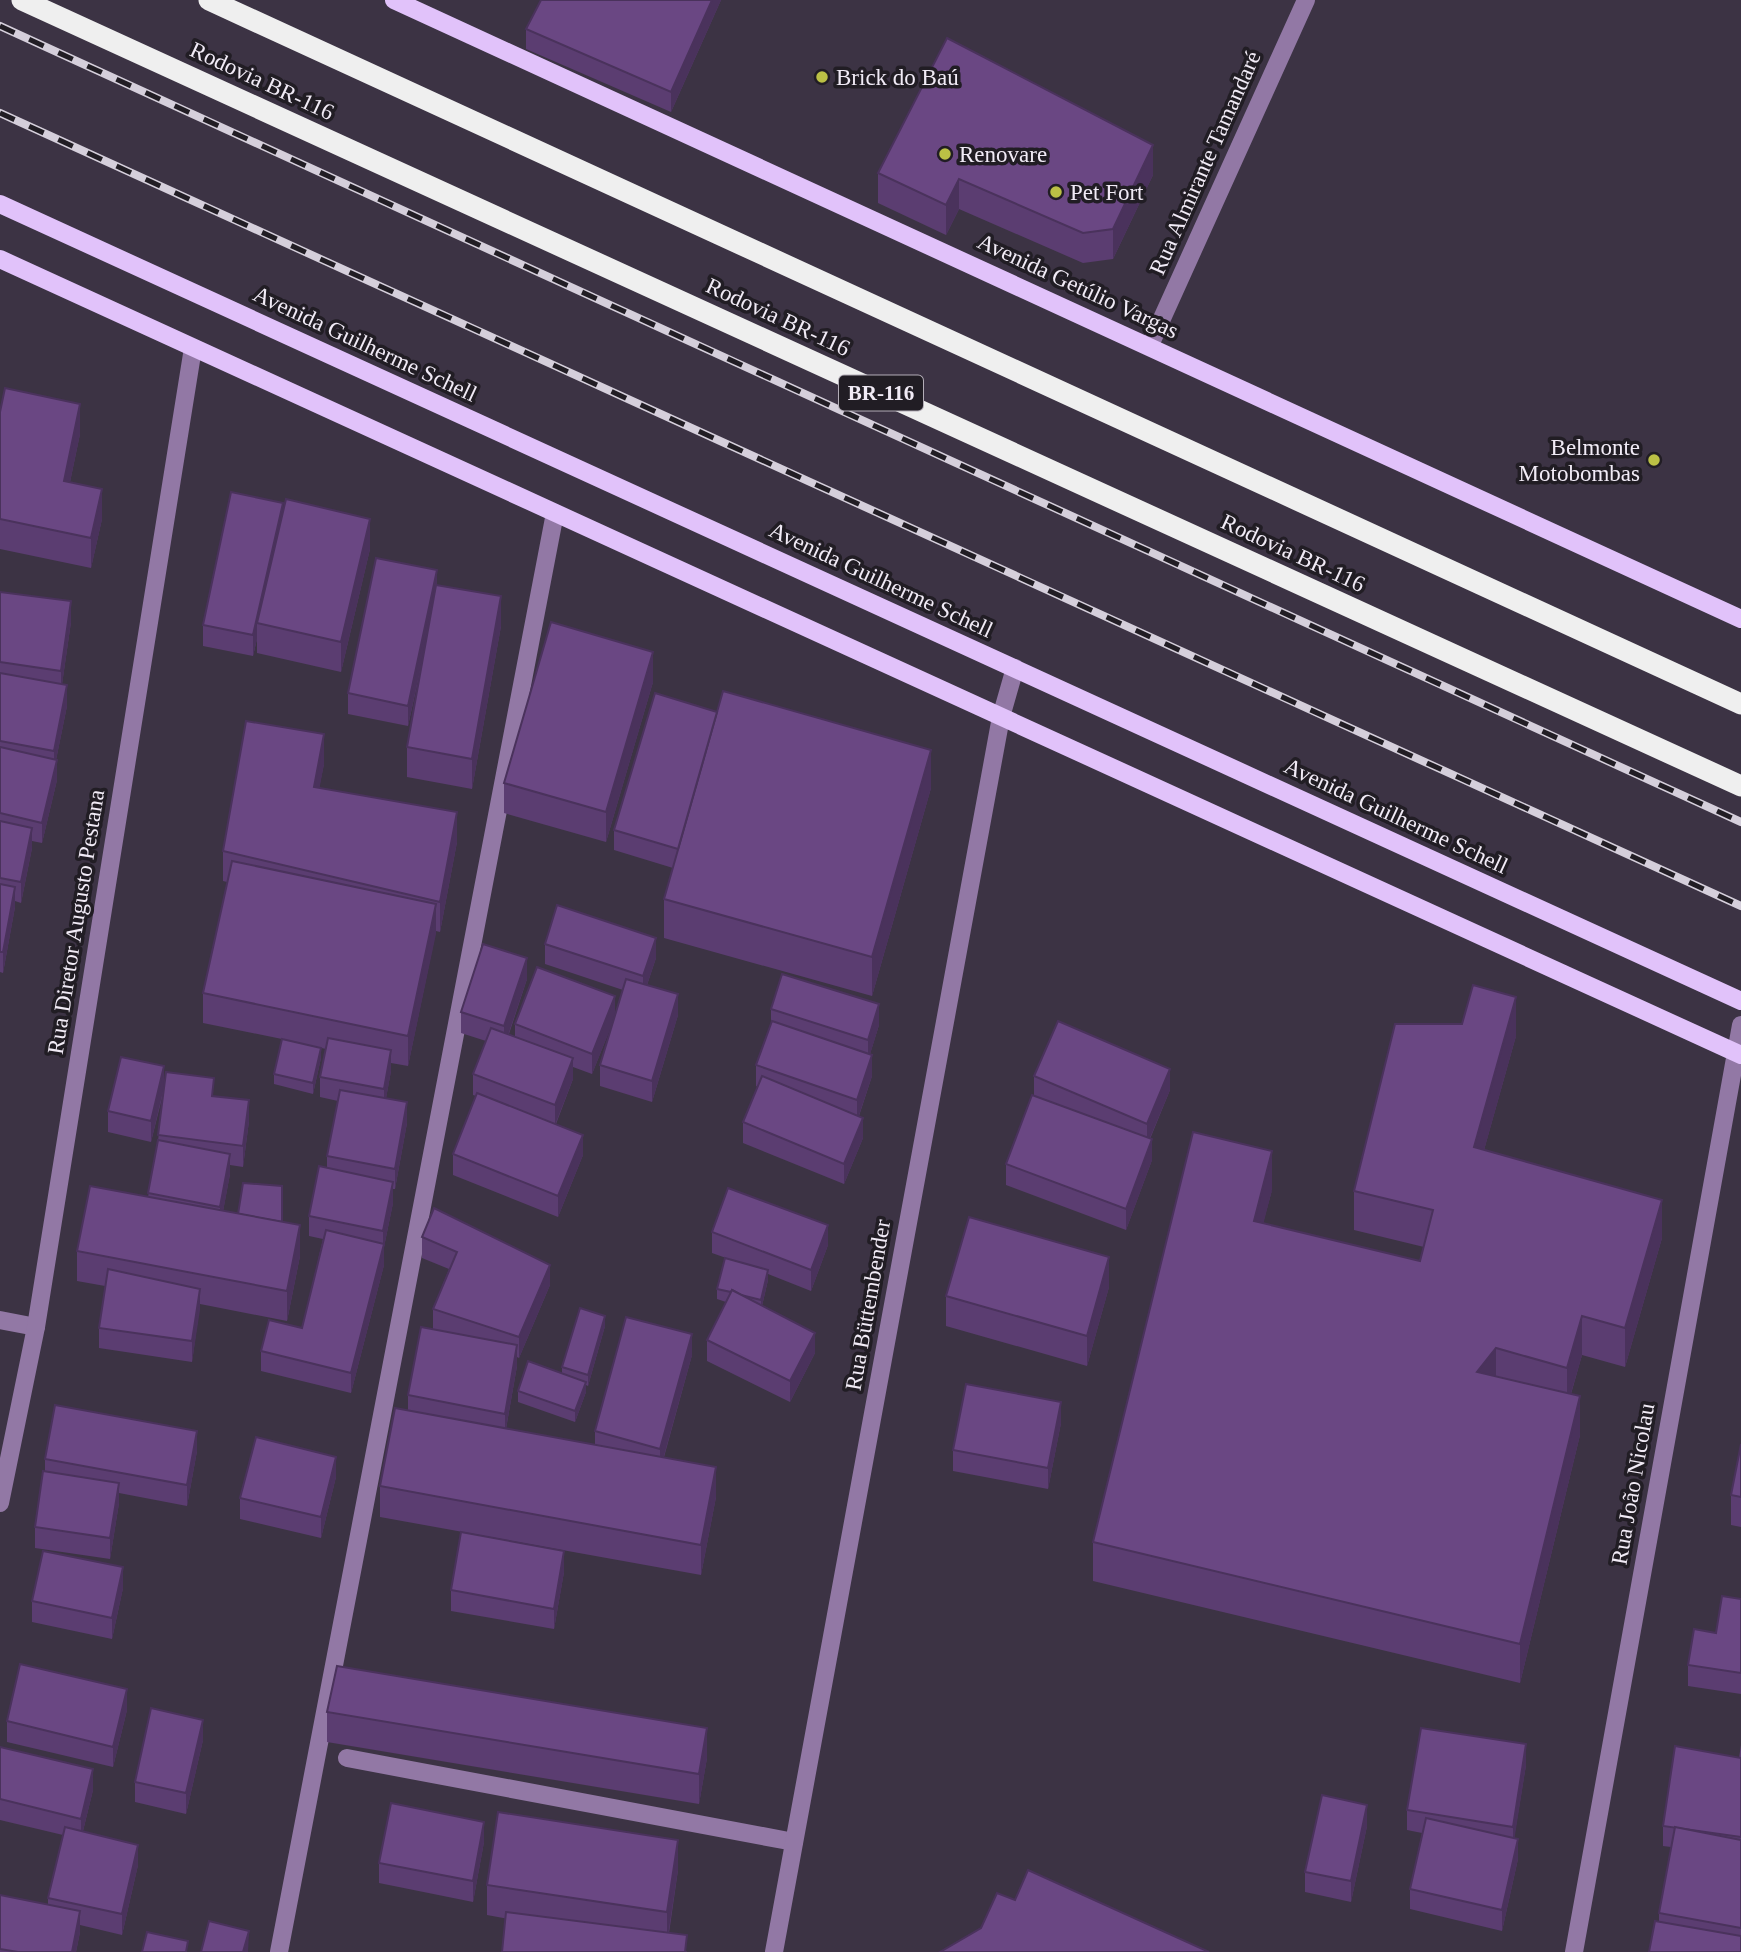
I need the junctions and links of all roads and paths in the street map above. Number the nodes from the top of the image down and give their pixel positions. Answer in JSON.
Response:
{"nodes":[{"id":1,"x":22,"y":0,"type":"edge"},
{"id":2,"x":209,"y":0,"type":"edge"},
{"id":3,"x":1306,"y":0,"type":"edge"},
{"id":4,"x":406,"y":2,"type":"edge"},
{"id":5,"x":0,"y":204,"type":"edge"},
{"id":6,"x":0,"y":259,"type":"edge"},
{"id":7,"x":1150,"y":345,"type":"junction"},
{"id":8,"x":193,"y":348,"type":"junction"},
{"id":9,"x":555,"y":513,"type":"junction"},
{"id":10,"x":1741,"y":619,"type":"edge"},
{"id":11,"x":1015,"y":668,"type":"junction"},
{"id":12,"x":1741,"y":704,"type":"edge"},
{"id":13,"x":1001,"y":717,"type":"junction"},
{"id":14,"x":1741,"y":786,"type":"edge"},
{"id":15,"x":1741,"y":1000,"type":"edge"},
{"id":16,"x":1741,"y":1025,"type":"edge"},
{"id":17,"x":1738,"y":1054,"type":"edge"},
{"id":18,"x":0,"y":1320,"type":"edge"},
{"id":19,"x":36,"y":1327,"type":"junction"},
{"id":20,"x":0,"y":1503,"type":"edge"},
{"id":21,"x":347,"y":1758,"type":"dead end"},
{"id":22,"x":794,"y":1842,"type":"junction"},
{"id":23,"x":279,"y":1952,"type":"edge"},
{"id":24,"x":775,"y":1952,"type":"edge"},
{"id":25,"x":1574,"y":1952,"type":"edge"}],
"edges":[{"from":1,"to":14,"type":"highway","name":"Rodovia BR-116","number":"BR-116"},
{"from":2,"to":12,"type":"highway"},
{"from":3,"to":7,"type":"street","name":"Rua Almirante Tamandaré"},
{"from":4,"to":7,"type":"main road","name":"Avenida Getúlio Vargas"},
{"from":5,"to":11,"type":"main road","name":"Avenida Guilherme Schell"},
{"from":6,"to":8,"type":"main road"},
{"from":7,"to":10,"type":"main road","name":"Avenida Getúlio Vargas"},
{"from":8,"to":9,"type":"main road"},
{"from":8,"to":19,"type":"street","name":"Rua Diretor Augusto Pestana"},
{"from":9,"to":13,"type":"main road"},
{"from":9,"to":23,"type":"street"},
{"from":11,"to":13,"type":"street","name":"Rua Büttembender"},
{"from":11,"to":15,"type":"main road","name":"Avenida Guilherme Schell"},
{"from":13,"to":17,"type":"main road"},
{"from":13,"to":22,"type":"street","name":"Rua Büttembender"},
{"from":16,"to":17,"type":"street","name":"Rua João Nicolau"},
{"from":17,"to":25,"type":"street","name":"Rua João Nicolau"},
{"from":18,"to":19,"type":"street"},
{"from":19,"to":20,"type":"street","name":"Rua Diretor Augusto Pestana"},
{"from":21,"to":22,"type":"street"},
{"from":22,"to":24,"type":"street","name":"Rua Büttembender"}]}
